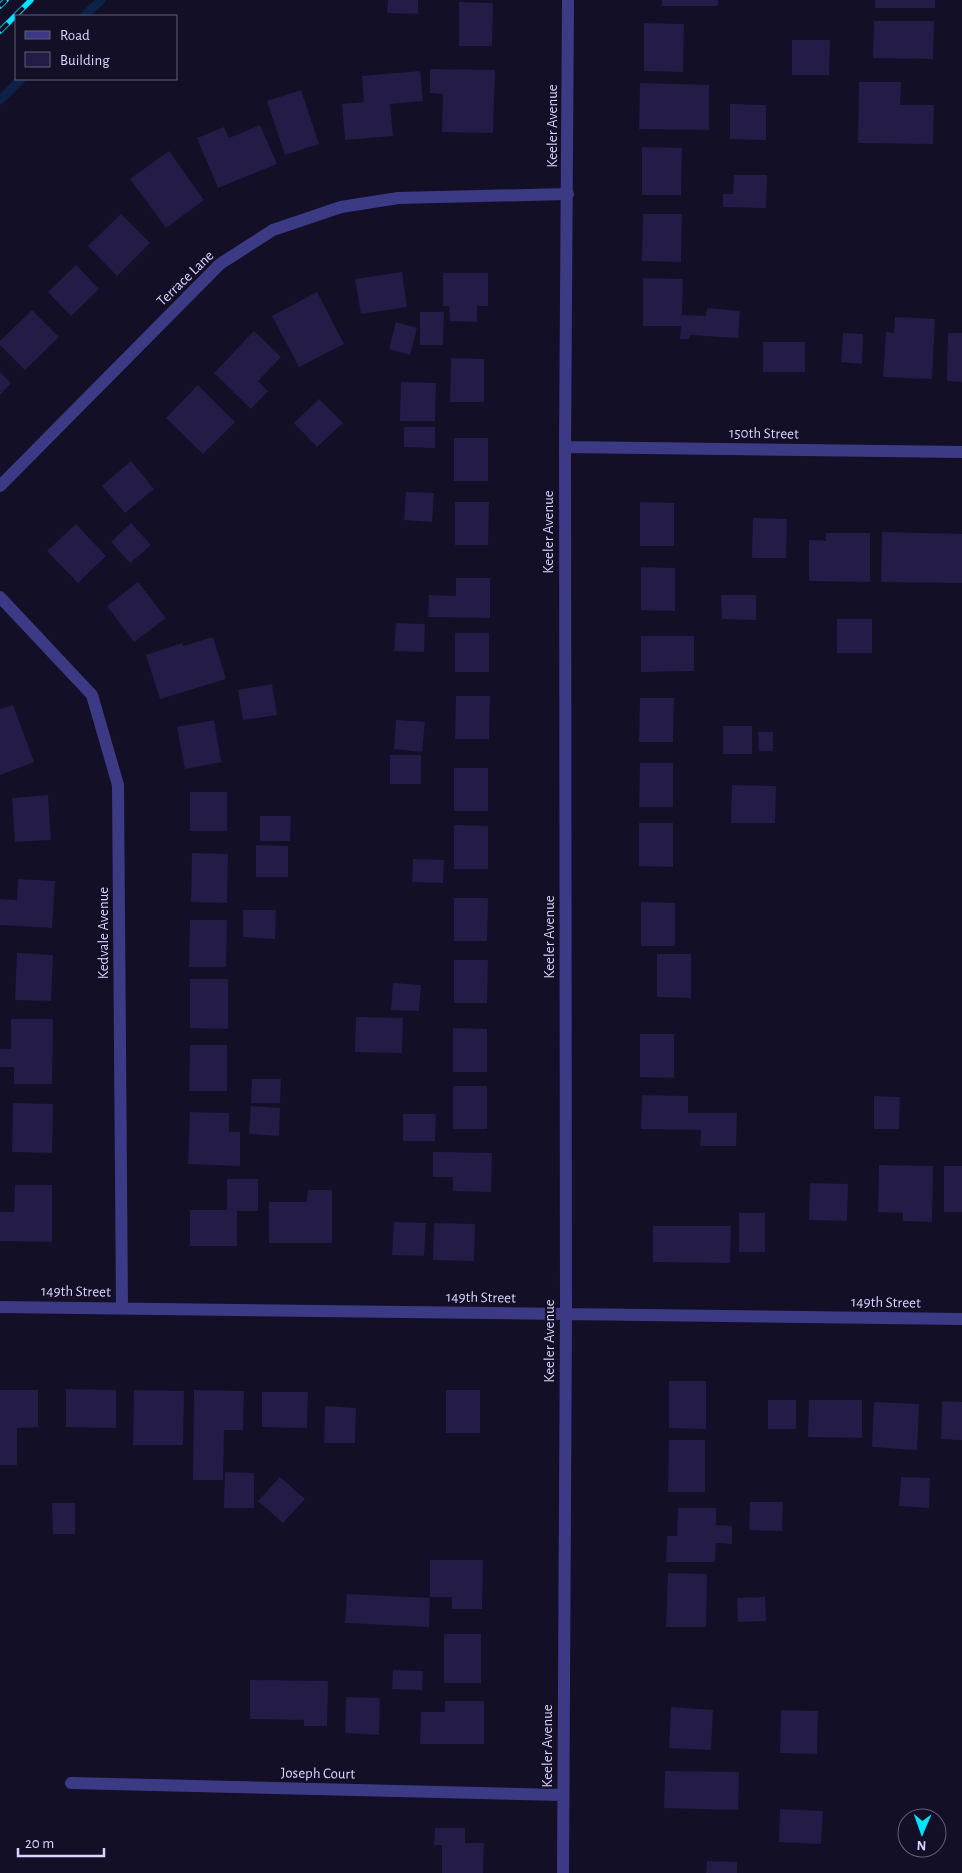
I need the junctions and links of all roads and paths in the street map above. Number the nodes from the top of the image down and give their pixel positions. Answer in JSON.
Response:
{"nodes":[{"id":1,"x":568,"y":0,"type":"edge"},
{"id":2,"x":568,"y":194,"type":"junction"},
{"id":3,"x":565,"y":447,"type":"junction"},
{"id":4,"x":962,"y":452,"type":"edge"},
{"id":5,"x":0,"y":486,"type":"edge"},
{"id":6,"x":0,"y":597,"type":"edge"},
{"id":7,"x":0,"y":1306,"type":"edge"},
{"id":8,"x":122,"y":1308,"type":"junction"},
{"id":9,"x":566,"y":1314,"type":"junction"},
{"id":10,"x":962,"y":1320,"type":"edge"},
{"id":11,"x":71,"y":1784,"type":"dead end"},
{"id":12,"x":563,"y":1795,"type":"junction"},
{"id":13,"x":563,"y":1873,"type":"edge"}],
"edges":[{"from":1,"to":2,"type":"street","name":"Keeler Avenue"},
{"from":2,"to":3,"type":"street","name":"Keeler Avenue"},
{"from":2,"to":5,"type":"street","name":"Terrace Lane"},
{"from":3,"to":4,"type":"street","name":"150th Street"},
{"from":3,"to":9,"type":"street","name":"Keeler Avenue"},
{"from":6,"to":8,"type":"street","name":"Kedvale Avenue"},
{"from":7,"to":8,"type":"street","name":"149th Street"},
{"from":8,"to":9,"type":"street","name":"149th Street"},
{"from":9,"to":10,"type":"street","name":"149th Street"},
{"from":9,"to":12,"type":"street","name":"Keeler Avenue"},
{"from":11,"to":12,"type":"street","name":"Joseph Court"},
{"from":12,"to":13,"type":"street","name":"Keeler Avenue"}]}
